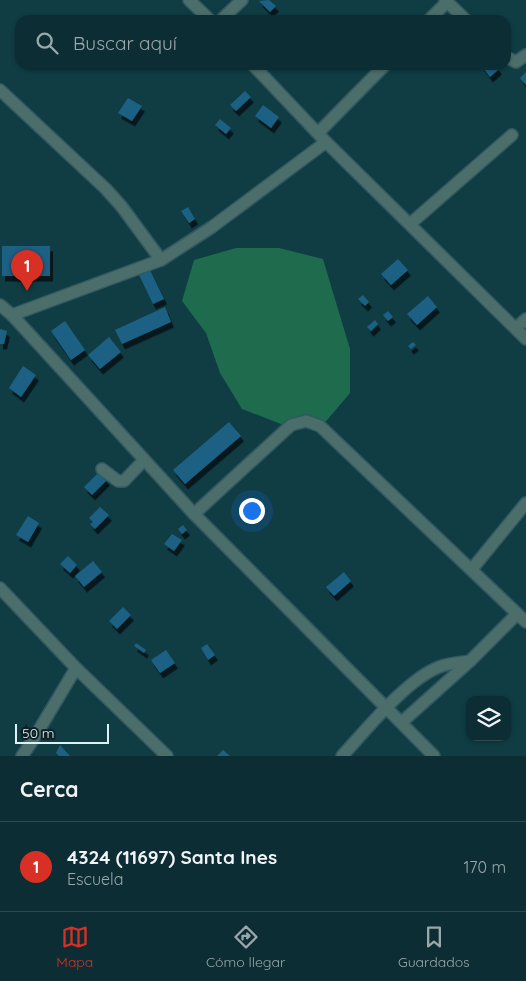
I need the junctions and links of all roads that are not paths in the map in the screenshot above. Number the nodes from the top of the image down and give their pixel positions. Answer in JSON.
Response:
{"nodes":[{"id":1,"x":189,"y":0,"type":"edge"},
{"id":2,"x":242,"y":0,"type":"edge"},
{"id":3,"x":446,"y":1,"type":"edge"},
{"id":4,"x":205,"y":15,"type":"edge"},
{"id":5,"x":226,"y":15,"type":"edge"},
{"id":6,"x":433,"y":15,"type":"edge"},
{"id":7,"x":461,"y":15,"type":"edge"},
{"id":8,"x":526,"y":55,"type":"edge"},
{"id":9,"x":511,"y":60,"type":"edge"},
{"id":10,"x":258,"y":70,"type":"edge"},
{"id":11,"x":380,"y":70,"type":"edge"},
{"id":12,"x":0,"y":90,"type":"edge"},
{"id":13,"x":318,"y":132,"type":"junction"},
{"id":14,"x":512,"y":136,"type":"dead end"},
{"id":15,"x":326,"y":142,"type":"junction"},
{"id":16,"x":410,"y":224,"type":"junction"},
{"id":17,"x":161,"y":260,"type":"junction"},
{"id":18,"x":0,"y":305,"type":"edge"},
{"id":19,"x":12,"y":315,"type":"junction"},
{"id":20,"x":526,"y":319,"type":"edge"},
{"id":21,"x":516,"y":328,"type":"junction"},
{"id":22,"x":526,"y":339,"type":"edge"},
{"id":23,"x":144,"y":460,"type":"junction"},
{"id":24,"x":102,"y":469,"type":"dead end"},
{"id":25,"x":526,"y":503,"type":"edge"},
{"id":26,"x":194,"y":514,"type":"junction"},
{"id":27,"x":472,"y":569,"type":"junction"},
{"id":28,"x":0,"y":588,"type":"edge"},
{"id":29,"x":517,"y":614,"type":"junction"},
{"id":30,"x":526,"y":622,"type":"edge"},
{"id":31,"x":470,"y":661,"type":"junction"},
{"id":32,"x":76,"y":668,"type":"junction"},
{"id":33,"x":388,"y":707,"type":"junction"},
{"id":34,"x":402,"y":722,"type":"junction"},
{"id":35,"x":22,"y":756,"type":"edge"},
{"id":36,"x":167,"y":756,"type":"edge"},
{"id":37,"x":342,"y":756,"type":"edge"},
{"id":38,"x":434,"y":756,"type":"edge"}],
"edges":[{"from":1,"to":4,"type":"street"},
{"from":2,"to":5,"type":"street"},
{"from":3,"to":6,"type":"street"},
{"from":3,"to":7,"type":"street"},
{"from":8,"to":9,"type":"street"},
{"from":10,"to":13,"type":"street"},
{"from":11,"to":13,"type":"street"},
{"from":12,"to":17,"type":"street"},
{"from":13,"to":15,"type":"street"},
{"from":14,"to":16,"type":"street"},
{"from":15,"to":16,"type":"street"},
{"from":15,"to":17,"type":"street"},
{"from":16,"to":21,"type":"street"},
{"from":17,"to":19,"type":"street"},
{"from":18,"to":19,"type":"street"},
{"from":19,"to":23,"type":"street"},
{"from":20,"to":21,"type":"street"},
{"from":21,"to":22,"type":"street"},
{"from":23,"to":24,"type":"street"},
{"from":23,"to":26,"type":"street"},
{"from":25,"to":27,"type":"street"},
{"from":26,"to":27,"type":"street"},
{"from":26,"to":33,"type":"street"},
{"from":27,"to":29,"type":"street"},
{"from":28,"to":32,"type":"street"},
{"from":29,"to":30,"type":"street"},
{"from":29,"to":31,"type":"street"},
{"from":31,"to":33,"type":"street"},
{"from":31,"to":34,"type":"street"},
{"from":32,"to":35,"type":"street"},
{"from":32,"to":36,"type":"street"},
{"from":33,"to":34,"type":"street"},
{"from":33,"to":37,"type":"street"},
{"from":34,"to":38,"type":"street"}]}
